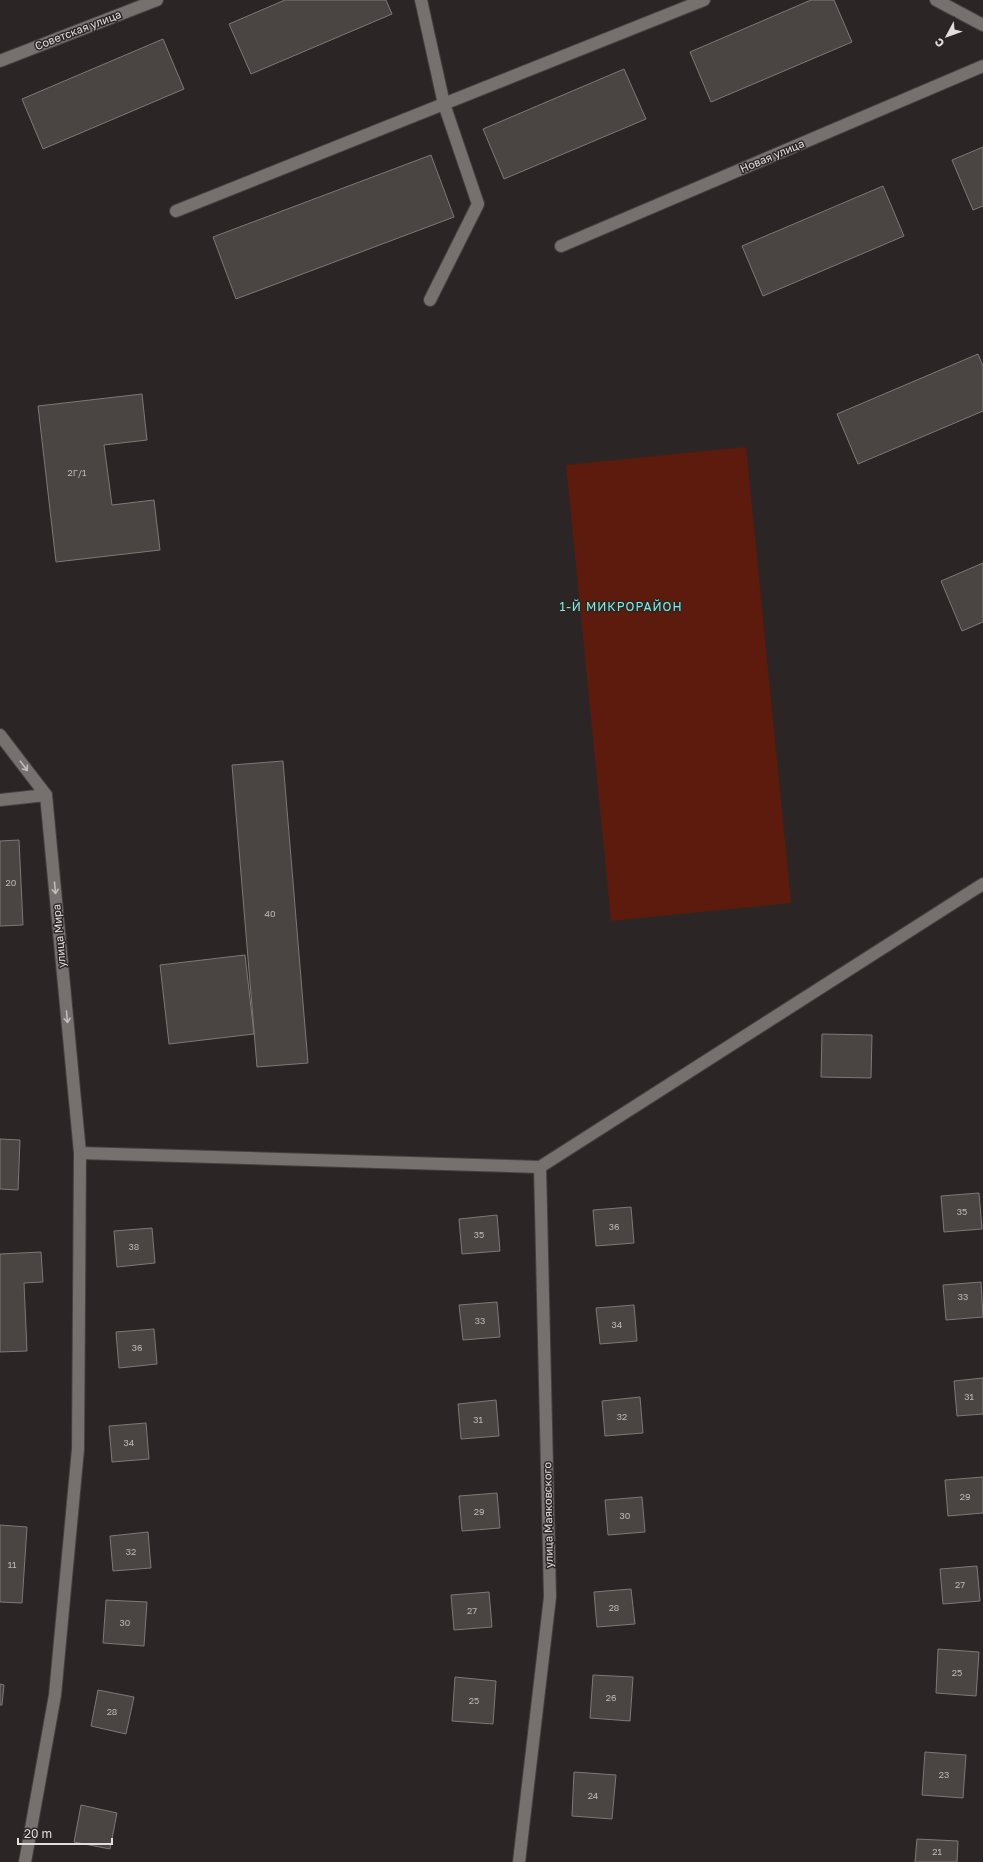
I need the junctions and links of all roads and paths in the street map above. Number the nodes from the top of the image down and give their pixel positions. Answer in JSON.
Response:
{"nodes":[{"id":1,"x":157,"y":0,"type":"edge"},
{"id":2,"x":422,"y":0,"type":"edge"},
{"id":3,"x":704,"y":0,"type":"edge"},
{"id":4,"x":936,"y":0,"type":"edge"},
{"id":5,"x":983,"y":25,"type":"edge"},
{"id":6,"x":0,"y":61,"type":"edge"},
{"id":7,"x":983,"y":66,"type":"edge"},
{"id":8,"x":444,"y":104,"type":"junction"},
{"id":9,"x":176,"y":211,"type":"dead end"},
{"id":10,"x":561,"y":246,"type":"dead end"},
{"id":11,"x":430,"y":300,"type":"dead end"},
{"id":12,"x":0,"y":735,"type":"edge"},
{"id":13,"x":46,"y":795,"type":"junction"},
{"id":14,"x":0,"y":800,"type":"edge"},
{"id":15,"x":983,"y":884,"type":"edge"},
{"id":16,"x":80,"y":1153,"type":"junction"},
{"id":17,"x":540,"y":1167,"type":"junction"},
{"id":18,"x":25,"y":1862,"type":"edge"},
{"id":19,"x":519,"y":1862,"type":"edge"}],
"edges":[{"from":1,"to":6,"type":"street","name":"Советская улица"},
{"from":2,"to":8,"type":"street"},
{"from":3,"to":8,"type":"street"},
{"from":4,"to":5,"type":"street"},
{"from":7,"to":10,"type":"street","name":"Новая улица"},
{"from":8,"to":9,"type":"street"},
{"from":8,"to":11,"type":"street"},
{"from":12,"to":13,"type":"street","one_way":true},
{"from":13,"to":14,"type":"street"},
{"from":13,"to":16,"type":"street","name":"улица Мира","one_way":true},
{"from":15,"to":17,"type":"street"},
{"from":16,"to":17,"type":"street"},
{"from":16,"to":18,"type":"street","name":"улица Мира"},
{"from":17,"to":19,"type":"street","name":"улица Маяковского"}]}
